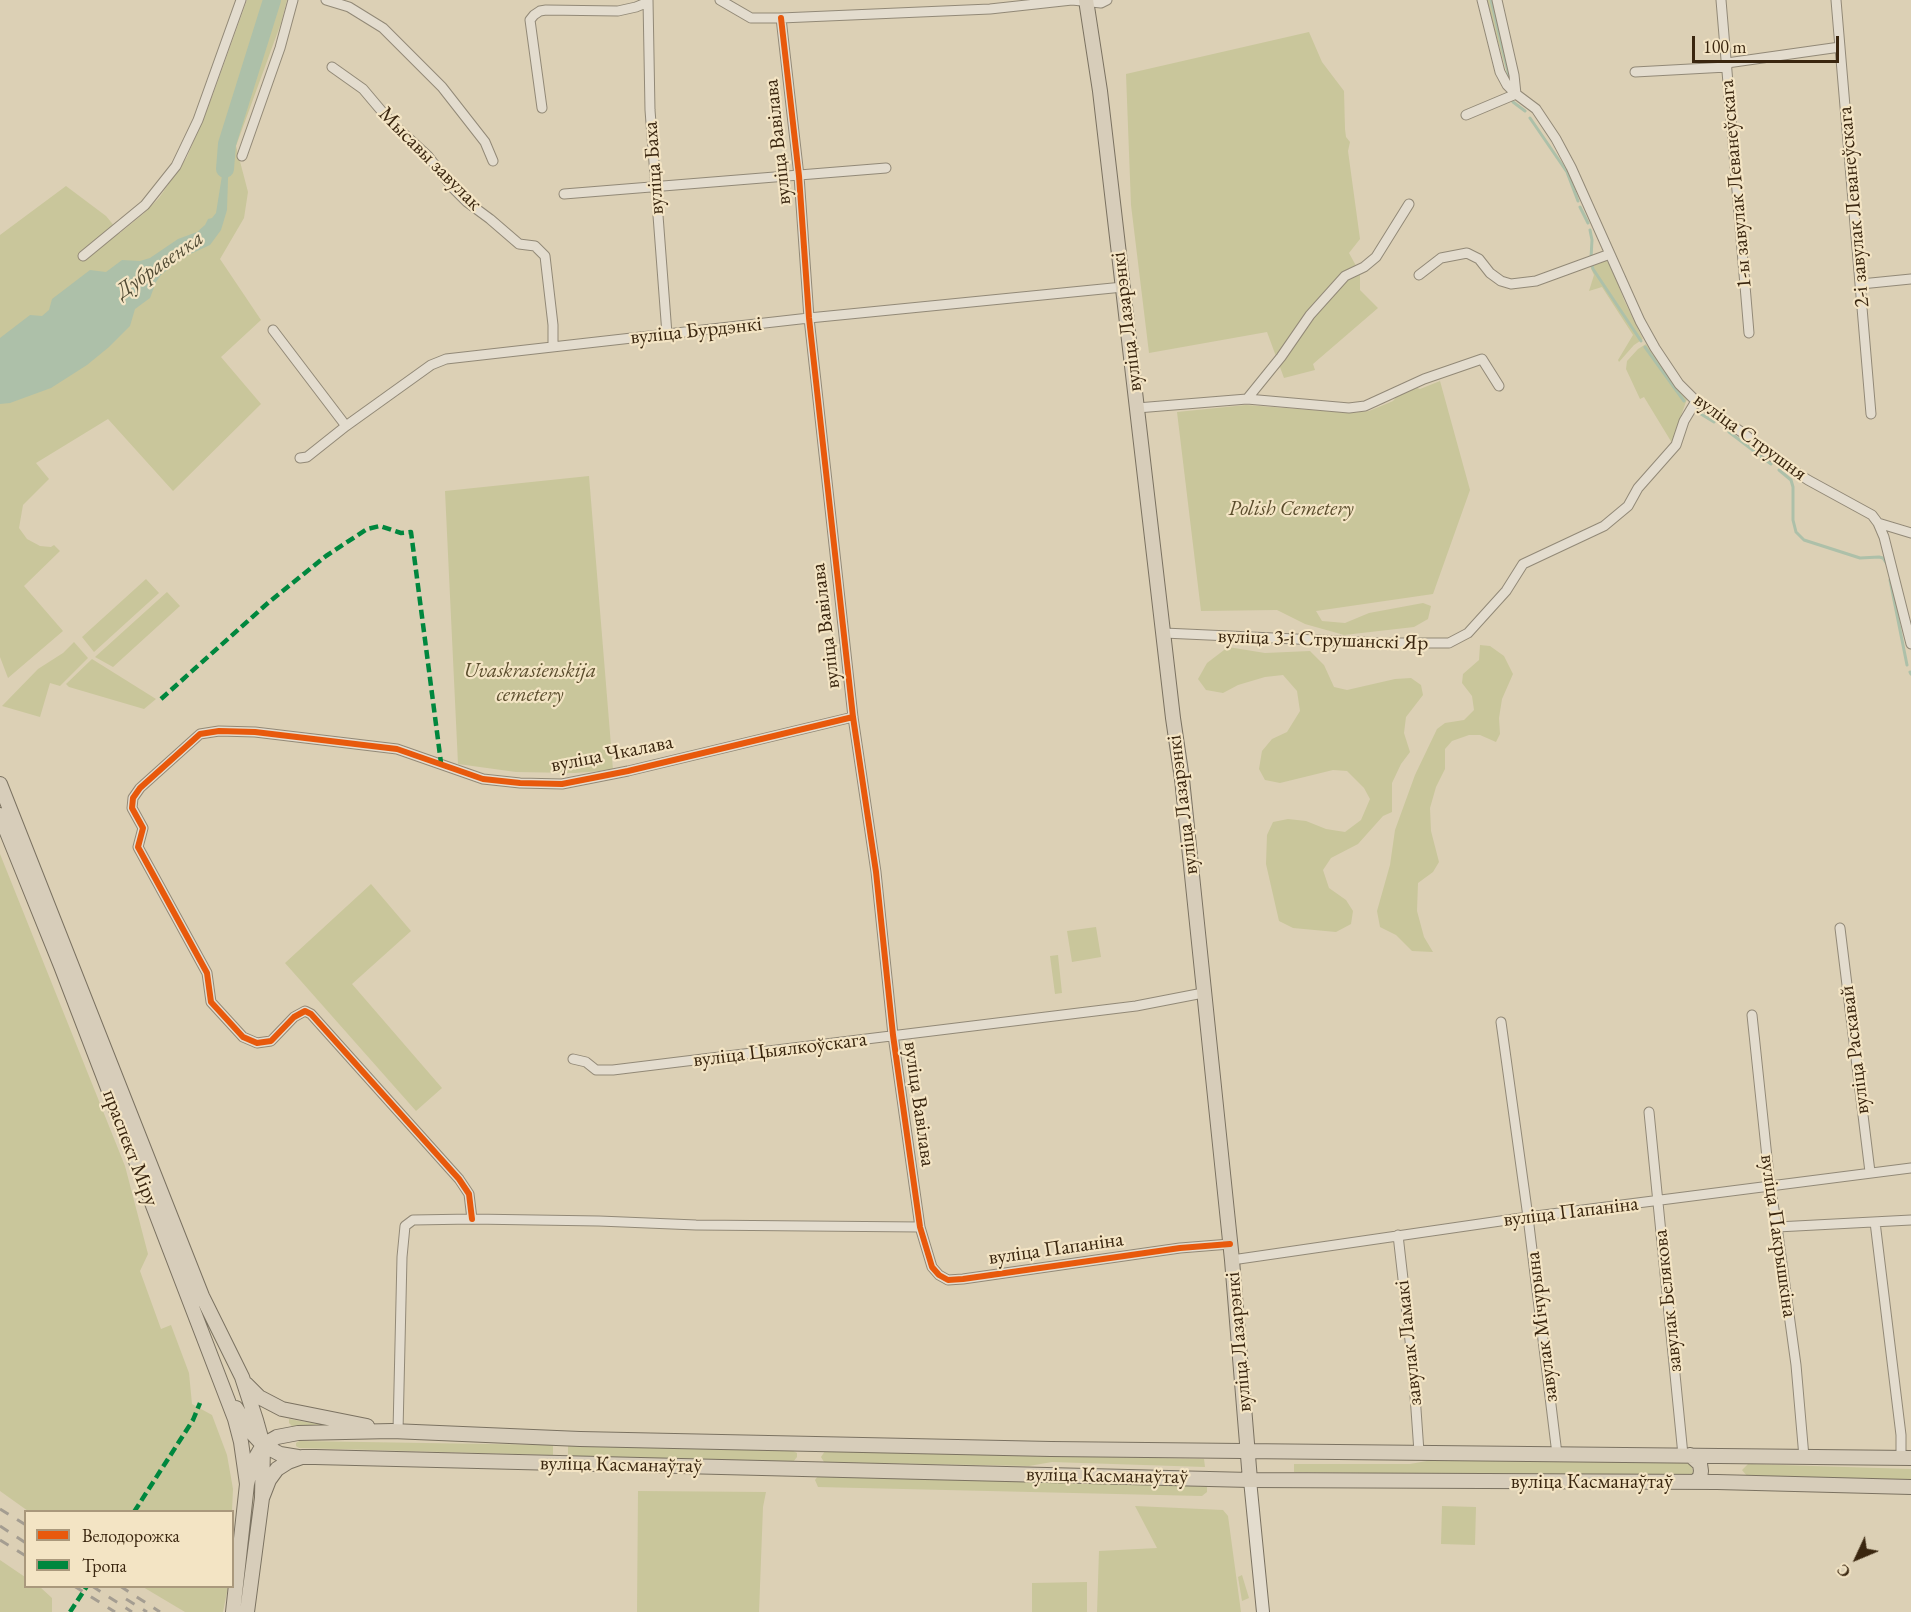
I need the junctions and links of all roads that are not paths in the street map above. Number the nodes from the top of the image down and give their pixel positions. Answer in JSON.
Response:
{"nodes":[{"id":1,"x":242,"y":0,"type":"edge"},
{"id":2,"x":293,"y":0,"type":"edge"},
{"id":3,"x":326,"y":0,"type":"edge"},
{"id":4,"x":723,"y":0,"type":"edge"},
{"id":5,"x":924,"y":0,"type":"edge"},
{"id":6,"x":1107,"y":0,"type":"edge"},
{"id":7,"x":1482,"y":0,"type":"edge"},
{"id":8,"x":1497,"y":0,"type":"edge"},
{"id":9,"x":1721,"y":0,"type":"edge"},
{"id":10,"x":1836,"y":0,"type":"edge"},
{"id":11,"x":648,"y":1,"type":"edge"},
{"id":12,"x":1086,"y":1,"type":"edge"},
{"id":13,"x":925,"y":12,"type":"junction"},
{"id":14,"x":781,"y":18,"type":"junction"},
{"id":15,"x":1840,"y":47,"type":"junction"},
{"id":16,"x":1727,"y":65,"type":"junction"},
{"id":17,"x":332,"y":67,"type":"dead end"},
{"id":18,"x":1635,"y":72,"type":"dead end"},
{"id":19,"x":1516,"y":94,"type":"junction"},
{"id":20,"x":542,"y":108,"type":"dead end"},
{"id":21,"x":1466,"y":116,"type":"dead end"},
{"id":22,"x":242,"y":156,"type":"dead end"},
{"id":23,"x":493,"y":161,"type":"dead end"},
{"id":24,"x":886,"y":168,"type":"dead end"},
{"id":25,"x":799,"y":176,"type":"junction"},
{"id":26,"x":655,"y":188,"type":"junction"},
{"id":27,"x":564,"y":194,"type":"dead end"},
{"id":28,"x":1409,"y":204,"type":"dead end"},
{"id":29,"x":1610,"y":254,"type":"junction"},
{"id":30,"x":83,"y":256,"type":"dead end"},
{"id":31,"x":1419,"y":275,"type":"dead end"},
{"id":32,"x":1911,"y":279,"type":"edge"},
{"id":33,"x":1862,"y":284,"type":"junction"},
{"id":34,"x":1123,"y":287,"type":"junction"},
{"id":35,"x":809,"y":318,"type":"junction"},
{"id":36,"x":273,"y":330,"type":"dead end"},
{"id":37,"x":1749,"y":333,"type":"dead end"},
{"id":38,"x":667,"y":334,"type":"junction"},
{"id":39,"x":553,"y":346,"type":"junction"},
{"id":40,"x":1499,"y":386,"type":"dead end"},
{"id":41,"x":1247,"y":399,"type":"junction"},
{"id":42,"x":1696,"y":401,"type":"junction"},
{"id":43,"x":1137,"y":408,"type":"junction"},
{"id":44,"x":1871,"y":414,"type":"dead end"},
{"id":45,"x":346,"y":426,"type":"junction"},
{"id":46,"x":300,"y":458,"type":"dead end"},
{"id":47,"x":1878,"y":523,"type":"junction"},
{"id":48,"x":1911,"y":533,"type":"edge"},
{"id":49,"x":1164,"y":633,"type":"junction"},
{"id":50,"x":1911,"y":644,"type":"edge"},
{"id":51,"x":853,"y":717,"type":"junction"},
{"id":52,"x":0,"y":784,"type":"edge"},
{"id":53,"x":0,"y":815,"type":"edge"},
{"id":54,"x":1840,"y":928,"type":"dead end"},
{"id":55,"x":1203,"y":993,"type":"junction"},
{"id":56,"x":1752,"y":1015,"type":"dead end"},
{"id":57,"x":1501,"y":1022,"type":"dead end"},
{"id":58,"x":893,"y":1035,"type":"junction"},
{"id":59,"x":573,"y":1059,"type":"dead end"},
{"id":60,"x":1649,"y":1112,"type":"dead end"},
{"id":61,"x":1911,"y":1168,"type":"edge"},
{"id":62,"x":1870,"y":1172,"type":"junction"},
{"id":63,"x":1770,"y":1186,"type":"junction"},
{"id":64,"x":1658,"y":1201,"type":"junction"},
{"id":65,"x":1528,"y":1217,"type":"junction"},
{"id":66,"x":472,"y":1219,"type":"junction"},
{"id":67,"x":1911,"y":1220,"type":"edge"},
{"id":68,"x":1875,"y":1222,"type":"junction"},
{"id":69,"x":920,"y":1227,"type":"junction"},
{"id":70,"x":1777,"y":1227,"type":"junction"},
{"id":71,"x":1398,"y":1235,"type":"junction"},
{"id":72,"x":1230,"y":1244,"type":"junction"},
{"id":73,"x":1232,"y":1260,"type":"junction"},
{"id":74,"x":242,"y":1377,"type":"junction"},
{"id":75,"x":223,"y":1386,"type":"junction"},
{"id":76,"x":395,"y":1431,"type":"junction"},
{"id":77,"x":297,"y":1433,"type":"junction"},
{"id":78,"x":1901,"y":1435,"type":"junction"},
{"id":79,"x":1911,"y":1435,"type":"edge"},
{"id":80,"x":263,"y":1445,"type":"junction"},
{"id":81,"x":1248,"y":1452,"type":"junction"},
{"id":82,"x":1419,"y":1452,"type":"junction"},
{"id":83,"x":1557,"y":1454,"type":"junction"},
{"id":84,"x":1687,"y":1455,"type":"junction"},
{"id":85,"x":302,"y":1457,"type":"junction"},
{"id":86,"x":1743,"y":1457,"type":"junction"},
{"id":87,"x":1804,"y":1457,"type":"junction"},
{"id":88,"x":1906,"y":1458,"type":"edge"},
{"id":89,"x":1250,"y":1480,"type":"junction"},
{"id":90,"x":1695,"y":1482,"type":"junction"},
{"id":91,"x":1744,"y":1483,"type":"junction"},
{"id":92,"x":1911,"y":1487,"type":"edge"},
{"id":93,"x":247,"y":1491,"type":"junction"},
{"id":94,"x":262,"y":1498,"type":"junction"},
{"id":95,"x":243,"y":1589,"type":"junction"},
{"id":96,"x":233,"y":1612,"type":"edge"},
{"id":97,"x":247,"y":1612,"type":"edge"},
{"id":98,"x":1263,"y":1612,"type":"edge"}],
"edges":[{"from":1,"to":30,"type":"street"},
{"from":2,"to":22,"type":"street"},
{"from":3,"to":23,"type":"street"},
{"from":4,"to":14,"type":"street"},
{"from":5,"to":13,"type":"street"},
{"from":6,"to":12,"type":"street"},
{"from":7,"to":19,"type":"street","name":"вуліца Струшня"},
{"from":8,"to":19,"type":"street"},
{"from":9,"to":16,"type":"street","name":"1-ы завулак Леванеўскага"},
{"from":10,"to":15,"type":"street","name":"2-і завулак Леванеўскага"},
{"from":11,"to":20,"type":"street"},
{"from":11,"to":26,"type":"street","name":"вуліца Баха"},
{"from":12,"to":13,"type":"street"},
{"from":12,"to":34,"type":"main road","name":"вуліца Лазарэнкі"},
{"from":13,"to":14,"type":"street"},
{"from":14,"to":25,"type":"street","name":"вуліца Вавілава"},
{"from":15,"to":16,"type":"street"},
{"from":15,"to":33,"type":"street","name":"2-і завулак Леванеўскага"},
{"from":16,"to":18,"type":"street"},
{"from":16,"to":37,"type":"street","name":"1-ы завулак Леванеўскага"},
{"from":17,"to":39,"type":"street","name":"Мысавы завулак"},
{"from":19,"to":21,"type":"street"},
{"from":19,"to":29,"type":"street","name":"вуліца Струшня"},
{"from":24,"to":25,"type":"street"},
{"from":25,"to":26,"type":"street"},
{"from":25,"to":35,"type":"street","name":"вуліца Вавілава"},
{"from":26,"to":27,"type":"street"},
{"from":26,"to":38,"type":"street","name":"вуліца Баха"},
{"from":28,"to":41,"type":"street"},
{"from":29,"to":31,"type":"street"},
{"from":29,"to":42,"type":"street","name":"вуліца Струшня"},
{"from":32,"to":33,"type":"street"},
{"from":33,"to":44,"type":"street","name":"2-і завулак Леванеўскага"},
{"from":34,"to":35,"type":"street","name":"вуліца Бурдэнкі"},
{"from":34,"to":43,"type":"main road","name":"вуліца Лазарэнкі"},
{"from":35,"to":38,"type":"street","name":"вуліца Бурдэнкі"},
{"from":35,"to":51,"type":"street","name":"вуліца Вавілава"},
{"from":36,"to":45,"type":"street"},
{"from":38,"to":39,"type":"street","name":"вуліца Бурдэнкі"},
{"from":39,"to":45,"type":"street","name":"вуліца Бурдэнкі"},
{"from":40,"to":41,"type":"street"},
{"from":41,"to":43,"type":"street"},
{"from":42,"to":47,"type":"street","name":"вуліца Струшня"},
{"from":42,"to":49,"type":"street","name":"вуліца 3-і Струшанскі Яр"},
{"from":43,"to":49,"type":"main road","name":"вуліца Лазарэнкі"},
{"from":45,"to":46,"type":"street","name":"вуліца Бурдэнкі"},
{"from":47,"to":48,"type":"street"},
{"from":47,"to":50,"type":"street"},
{"from":49,"to":55,"type":"main road","name":"вуліца Лазарэнкі"},
{"from":51,"to":58,"type":"street","name":"вуліца Вавілава"},
{"from":51,"to":66,"type":"street","name":"вуліца Чкалава"},
{"from":52,"to":74,"type":"main road","name":"праспект Міру"},
{"from":53,"to":75,"type":"main road","name":"праспект Міру"},
{"from":54,"to":62,"type":"street","name":"вуліца Раскавай"},
{"from":55,"to":58,"type":"street","name":"вуліца Цыялкоўскага"},
{"from":55,"to":72,"type":"main road","name":"вуліца Лазарэнкі"},
{"from":56,"to":63,"type":"street","name":"вуліца Пакрышкіна"},
{"from":57,"to":65,"type":"street","name":"завулак Мічурына"},
{"from":58,"to":59,"type":"street","name":"вуліца Цыялкоўскага"},
{"from":58,"to":69,"type":"street","name":"вуліца Вавілава"},
{"from":60,"to":64,"type":"street","name":"завулак Белякова"},
{"from":61,"to":62,"type":"street","name":"вуліца Папаніна"},
{"from":62,"to":63,"type":"street","name":"вуліца Папаніна"},
{"from":63,"to":64,"type":"street","name":"вуліца Папаніна"},
{"from":63,"to":70,"type":"street","name":"вуліца Пакрышкіна"},
{"from":64,"to":65,"type":"street","name":"вуліца Папаніна"},
{"from":64,"to":84,"type":"street","name":"завулак Белякова"},
{"from":65,"to":71,"type":"street","name":"вуліца Папаніна"},
{"from":65,"to":83,"type":"street","name":"завулак Мічурына"},
{"from":66,"to":69,"type":"street"},
{"from":66,"to":76,"type":"street"},
{"from":67,"to":68,"type":"street"},
{"from":68,"to":70,"type":"street"},
{"from":68,"to":78,"type":"street"},
{"from":69,"to":72,"type":"street","name":"вуліца Папаніна"},
{"from":70,"to":87,"type":"street","name":"вуліца Пакрышкіна"},
{"from":71,"to":73,"type":"street","name":"вуліца Папаніна"},
{"from":71,"to":82,"type":"street","name":"завулак Ламакі"},
{"from":72,"to":73,"type":"main road","name":"вуліца Лазарэнкі"},
{"from":73,"to":81,"type":"main road","name":"вуліца Лазарэнкі"},
{"from":74,"to":76,"type":"main road","name":"вуліца Касманаўтаў"},
{"from":74,"to":80,"type":"main road","name":"праспект Міру"},
{"from":75,"to":80,"type":"main road","name":"вуліца Касманаўтаў"},
{"from":75,"to":93,"type":"main road","name":"праспект Міру"},
{"from":76,"to":77,"type":"main road","name":"вуліца Касманаўтаў"},
{"from":76,"to":81,"type":"main road","name":"вуліца Касманаўтаў"},
{"from":77,"to":80,"type":"main road"},
{"from":77,"to":85,"type":"main road"},
{"from":78,"to":79,"type":"street"},
{"from":78,"to":88,"type":"street"},
{"from":80,"to":85,"type":"main road","name":"вуліца Касманаўтаў"},
{"from":80,"to":93,"type":"main road"},
{"from":80,"to":94,"type":"main road","name":"праспект Міру"},
{"from":81,"to":82,"type":"main road","name":"вуліца Касманаўтаў"},
{"from":81,"to":89,"type":"main road","name":"вуліца Лазарэнкі"},
{"from":82,"to":83,"type":"main road","name":"вуліца Касманаўтаў"},
{"from":83,"to":84,"type":"main road","name":"вуліца Касманаўтаў"},
{"from":84,"to":86,"type":"main road","name":"вуліца Касманаўтаў"},
{"from":84,"to":90,"type":"main road"},
{"from":85,"to":89,"type":"main road","name":"вуліца Касманаўтаў"},
{"from":85,"to":94,"type":"main road","name":"вуліца Касманаўтаў"},
{"from":86,"to":87,"type":"main road","name":"вуліца Касманаўтаў"},
{"from":86,"to":91,"type":"main road"},
{"from":87,"to":88,"type":"main road","name":"вуліца Касманаўтаў"},
{"from":89,"to":90,"type":"main road","name":"вуліца Касманаўтаў"},
{"from":89,"to":98,"type":"main road","name":"вуліца Лазарэнкі"},
{"from":90,"to":91,"type":"main road","name":"вуліца Касманаўтаў"},
{"from":91,"to":92,"type":"main road","name":"вуліца Касманаўтаў"},
{"from":93,"to":95,"type":"main road"},
{"from":94,"to":95,"type":"main road"},
{"from":95,"to":96,"type":"main road"},
{"from":95,"to":97,"type":"main road"}]}
